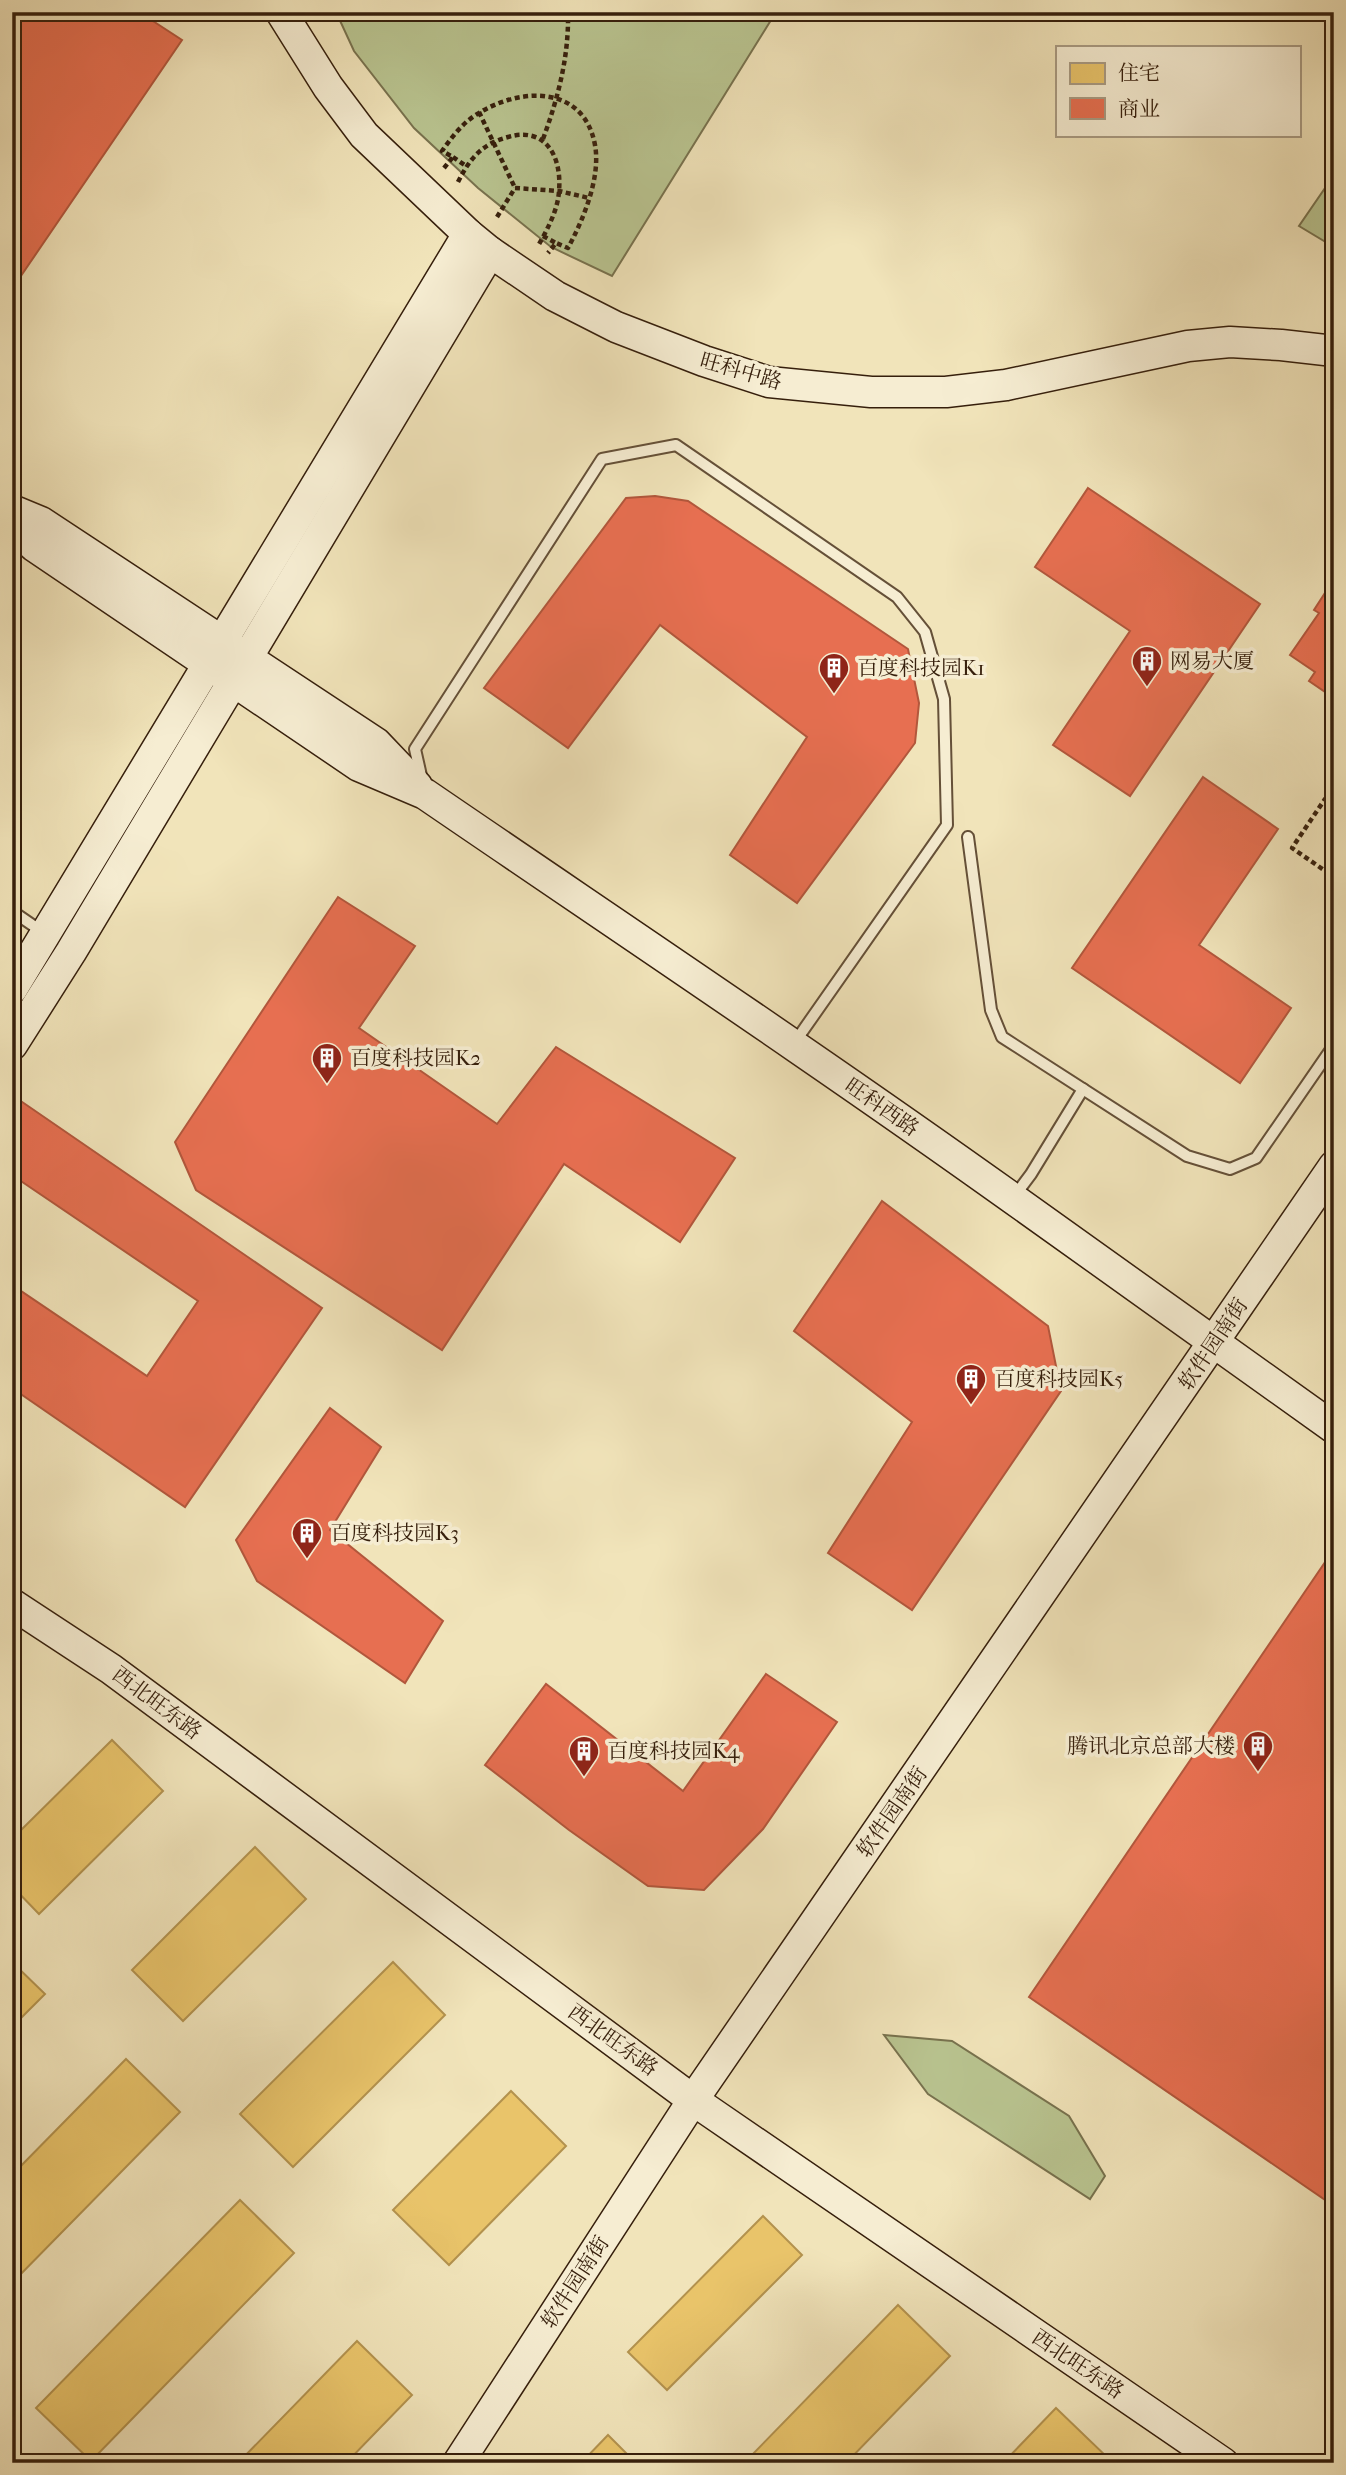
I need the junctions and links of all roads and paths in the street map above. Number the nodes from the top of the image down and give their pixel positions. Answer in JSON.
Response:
{"nodes":[{"id":1,"x":281,"y":12,"type":"edge"},
{"id":2,"x":568,"y":12,"type":"edge"},
{"id":3,"x":558,"y":97,"type":"junction"},
{"id":4,"x":479,"y":112,"type":"junction"},
{"id":5,"x":543,"y":139,"type":"junction"},
{"id":6,"x":492,"y":141,"type":"junction"},
{"id":7,"x":453,"y":157,"type":"junction"},
{"id":8,"x":466,"y":166,"type":"junction"},
{"id":9,"x":444,"y":168,"type":"dead end"},
{"id":10,"x":458,"y":182,"type":"dead end"},
{"id":11,"x":515,"y":188,"type":"junction"},
{"id":12,"x":559,"y":191,"type":"junction"},
{"id":13,"x":589,"y":198,"type":"junction"},
{"id":14,"x":498,"y":217,"type":"dead end"},
{"id":15,"x":543,"y":236,"type":"junction"},
{"id":16,"x":479,"y":243,"type":"junction"},
{"id":17,"x":556,"y":243,"type":"junction"},
{"id":18,"x":538,"y":246,"type":"dead end"},
{"id":19,"x":548,"y":254,"type":"dead end"},
{"id":20,"x":1334,"y":351,"type":"edge"},
{"id":21,"x":12,"y":510,"type":"edge"},
{"id":22,"x":12,"y":524,"type":"edge"},
{"id":23,"x":227,"y":661,"type":"junction"},
{"id":24,"x":425,"y":794,"type":"junction"},
{"id":25,"x":1334,"y":805,"type":"edge"},
{"id":26,"x":968,"y":837,"type":"dead end"},
{"id":27,"x":1334,"y":877,"type":"edge"},
{"id":28,"x":12,"y":911,"type":"edge"},
{"id":29,"x":47,"y":935,"type":"junction"},
{"id":30,"x":12,"y":989,"type":"edge"},
{"id":31,"x":793,"y":1044,"type":"junction"},
{"id":32,"x":12,"y":1045,"type":"edge"},
{"id":33,"x":1334,"y":1045,"type":"edge"},
{"id":34,"x":1083,"y":1089,"type":"junction"},
{"id":35,"x":1334,"y":1166,"type":"edge"},
{"id":36,"x":1013,"y":1198,"type":"junction"},
{"id":37,"x":1214,"y":1344,"type":"junction"},
{"id":38,"x":1334,"y":1428,"type":"edge"},
{"id":39,"x":12,"y":1604,"type":"edge"},
{"id":40,"x":694,"y":2100,"type":"junction"},
{"id":41,"x":458,"y":2463,"type":"edge"},
{"id":42,"x":1223,"y":2463,"type":"edge"}],
"edges":[{"from":1,"to":16,"type":"street","name":"旺科中路"},
{"from":2,"to":3,"type":"path"},
{"from":3,"to":4,"type":"path"},
{"from":3,"to":5,"type":"path"},
{"from":3,"to":13,"type":"path"},
{"from":4,"to":6,"type":"path"},
{"from":4,"to":7,"type":"path"},
{"from":5,"to":6,"type":"path"},
{"from":5,"to":12,"type":"path"},
{"from":6,"to":8,"type":"path"},
{"from":6,"to":11,"type":"path"},
{"from":7,"to":8,"type":"path"},
{"from":7,"to":9,"type":"path"},
{"from":8,"to":10,"type":"path"},
{"from":11,"to":12,"type":"path"},
{"from":11,"to":14,"type":"path"},
{"from":12,"to":13,"type":"path"},
{"from":12,"to":15,"type":"path"},
{"from":13,"to":17,"type":"path"},
{"from":15,"to":17,"type":"path"},
{"from":15,"to":18,"type":"path"},
{"from":16,"to":20,"type":"street","name":"旺科中路"},
{"from":16,"to":23,"type":"street"},
{"from":17,"to":19,"type":"path"},
{"from":21,"to":23,"type":"street"},
{"from":22,"to":23,"type":"street"},
{"from":23,"to":24,"type":"street","name":"旺科西路"},
{"from":23,"to":29,"type":"street"},
{"from":23,"to":32,"type":"street"},
{"from":24,"to":31,"type":"street","name":"旺科西路"},
{"from":24,"to":31,"type":"lane"},
{"from":25,"to":27,"type":"path"},
{"from":26,"to":34,"type":"lane"},
{"from":28,"to":29,"type":"lane"},
{"from":29,"to":30,"type":"street"},
{"from":31,"to":36,"type":"street","name":"旺科西路"},
{"from":33,"to":34,"type":"lane"},
{"from":34,"to":36,"type":"lane"},
{"from":35,"to":37,"type":"street","name":"软件园南街"},
{"from":36,"to":37,"type":"street","name":"旺科西路"},
{"from":37,"to":38,"type":"street","name":"旺科西路"},
{"from":37,"to":40,"type":"street","name":"软件园南街"},
{"from":39,"to":40,"type":"street","name":"西北旺东路"},
{"from":40,"to":41,"type":"street","name":"软件园南街"},
{"from":40,"to":42,"type":"street","name":"西北旺东路"}]}
